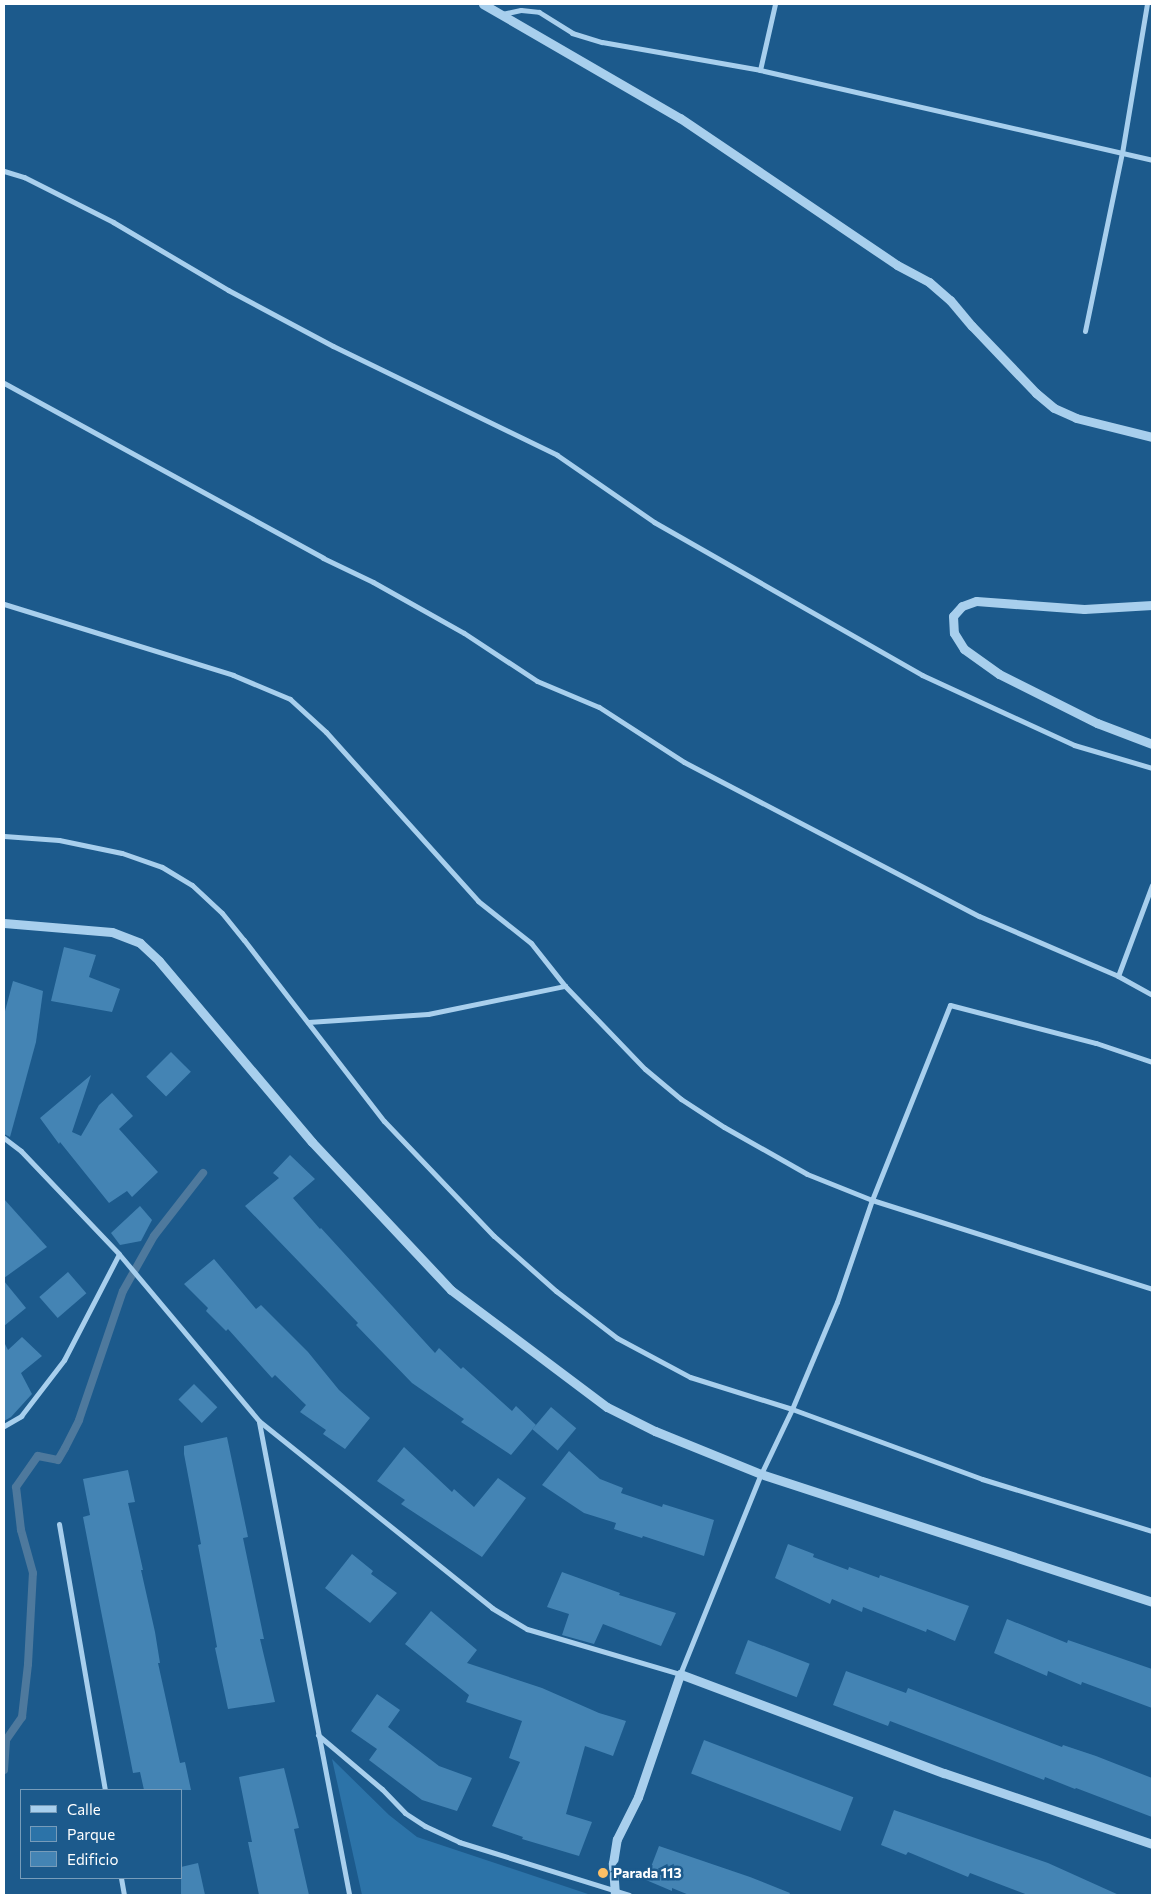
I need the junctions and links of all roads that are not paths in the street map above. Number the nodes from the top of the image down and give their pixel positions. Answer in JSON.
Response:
{"nodes":[{"id":1,"x":484,"y":4,"type":"edge"},
{"id":2,"x":775,"y":4,"type":"edge"},
{"id":3,"x":1147,"y":4,"type":"edge"},
{"id":4,"x":502,"y":14,"type":"junction"},
{"id":5,"x":760,"y":70,"type":"junction"},
{"id":6,"x":1122,"y":153,"type":"junction"},
{"id":7,"x":1152,"y":160,"type":"edge"},
{"id":8,"x":4,"y":171,"type":"edge"},
{"id":9,"x":1085,"y":331,"type":"dead end"},
{"id":10,"x":4,"y":383,"type":"edge"},
{"id":11,"x":1152,"y":437,"type":"edge"},
{"id":12,"x":4,"y":604,"type":"edge"},
{"id":13,"x":1152,"y":606,"type":"edge"},
{"id":14,"x":1152,"y":744,"type":"edge"},
{"id":15,"x":1152,"y":768,"type":"edge"},
{"id":16,"x":4,"y":836,"type":"edge"},
{"id":17,"x":1152,"y":885,"type":"edge"},
{"id":18,"x":4,"y":923,"type":"edge"},
{"id":19,"x":1118,"y":976,"type":"junction"},
{"id":20,"x":565,"y":986,"type":"junction"},
{"id":21,"x":1152,"y":995,"type":"edge"},
{"id":22,"x":308,"y":1022,"type":"junction"},
{"id":23,"x":1152,"y":1062,"type":"edge"},
{"id":24,"x":4,"y":1138,"type":"edge"},
{"id":25,"x":872,"y":1200,"type":"junction"},
{"id":26,"x":119,"y":1254,"type":"junction"},
{"id":27,"x":1152,"y":1289,"type":"edge"},
{"id":28,"x":792,"y":1409,"type":"junction"},
{"id":29,"x":259,"y":1422,"type":"junction"},
{"id":30,"x":4,"y":1426,"type":"edge"},
{"id":31,"x":761,"y":1474,"type":"junction"},
{"id":32,"x":58,"y":1524,"type":"dead end"},
{"id":33,"x":1152,"y":1531,"type":"edge"},
{"id":34,"x":1152,"y":1602,"type":"edge"},
{"id":35,"x":680,"y":1674,"type":"junction"},
{"id":36,"x":318,"y":1735,"type":"junction"},
{"id":37,"x":106,"y":1789,"type":"edge"},
{"id":38,"x":1152,"y":1844,"type":"edge"},
{"id":39,"x":121,"y":1879,"type":"edge"},
{"id":40,"x":614,"y":1892,"type":"edge"},
{"id":41,"x":124,"y":1895,"type":"edge"},
{"id":42,"x":349,"y":1895,"type":"edge"},
{"id":43,"x":629,"y":1895,"type":"edge"}],
"edges":[{"from":1,"to":4,"type":"street"},
{"from":2,"to":5,"type":"street"},
{"from":3,"to":6,"type":"street"},
{"from":4,"to":5,"type":"street"},
{"from":4,"to":11,"type":"street"},
{"from":5,"to":6,"type":"street"},
{"from":6,"to":7,"type":"street"},
{"from":6,"to":9,"type":"street"},
{"from":8,"to":15,"type":"street"},
{"from":10,"to":19,"type":"street"},
{"from":12,"to":20,"type":"street"},
{"from":13,"to":14,"type":"street"},
{"from":16,"to":22,"type":"street"},
{"from":17,"to":19,"type":"street"},
{"from":18,"to":31,"type":"street"},
{"from":19,"to":21,"type":"street"},
{"from":20,"to":22,"type":"street"},
{"from":20,"to":25,"type":"street"},
{"from":22,"to":28,"type":"street"},
{"from":23,"to":25,"type":"street"},
{"from":24,"to":26,"type":"street"},
{"from":25,"to":27,"type":"street"},
{"from":25,"to":28,"type":"street"},
{"from":26,"to":29,"type":"street"},
{"from":26,"to":30,"type":"street"},
{"from":28,"to":31,"type":"street"},
{"from":28,"to":33,"type":"street"},
{"from":29,"to":35,"type":"street"},
{"from":29,"to":36,"type":"street"},
{"from":31,"to":34,"type":"street"},
{"from":31,"to":35,"type":"street"},
{"from":32,"to":37,"type":"street"},
{"from":35,"to":38,"type":"street"},
{"from":35,"to":40,"type":"street"},
{"from":36,"to":40,"type":"street"},
{"from":36,"to":42,"type":"street"},
{"from":39,"to":41,"type":"street"},
{"from":40,"to":43,"type":"street"}]}
